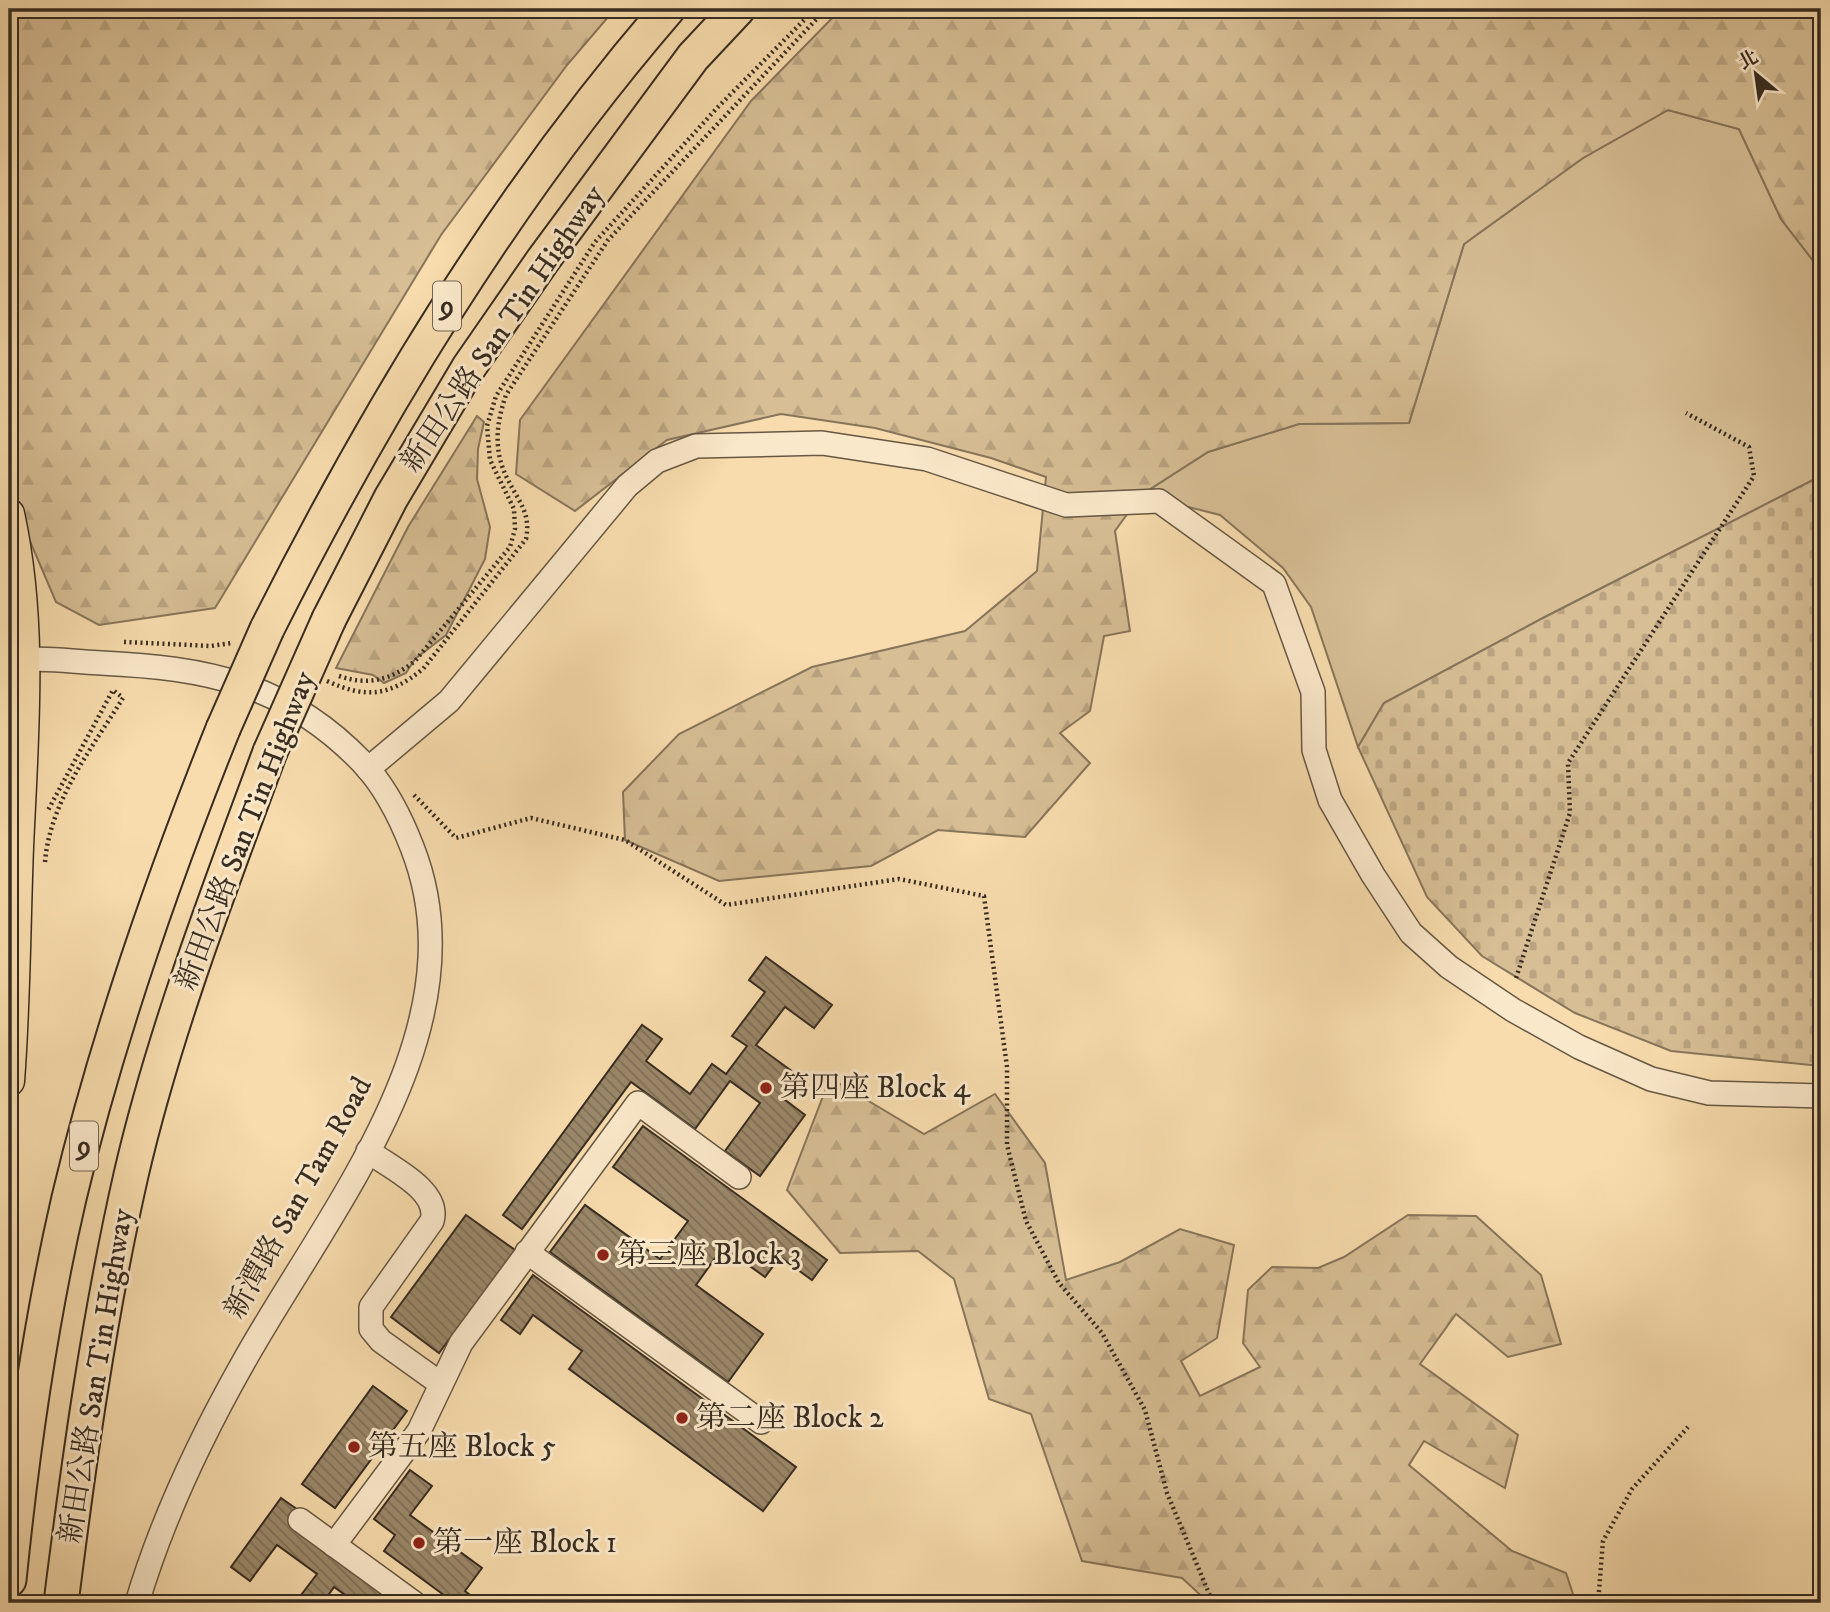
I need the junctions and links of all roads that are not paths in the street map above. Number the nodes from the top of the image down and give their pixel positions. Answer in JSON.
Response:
{"nodes":[{"id":1,"x":668,"y":9,"type":"edge"},
{"id":2,"x":738,"y":9,"type":"edge"},
{"id":3,"x":9,"y":514,"type":"edge"},
{"id":4,"x":18,"y":659,"type":"edge"},
{"id":5,"x":368,"y":769,"type":"junction"},
{"id":6,"x":12,"y":922,"type":"edge"},
{"id":7,"x":12,"y":999,"type":"edge"},
{"id":8,"x":9,"y":1080,"type":"edge"},
{"id":9,"x":1821,"y":1096,"type":"edge"},
{"id":10,"x":368,"y":1151,"type":"junction"},
{"id":11,"x":739,"y":1177,"type":"dead end"},
{"id":12,"x":527,"y":1252,"type":"junction"},
{"id":13,"x":441,"y":1384,"type":"junction"},
{"id":14,"x":761,"y":1422,"type":"dead end"},
{"id":15,"x":300,"y":1520,"type":"dead end"},
{"id":16,"x":334,"y":1545,"type":"junction"},
{"id":17,"x":9,"y":1580,"type":"edge"},
{"id":18,"x":61,"y":1603,"type":"edge"},
{"id":19,"x":137,"y":1603,"type":"edge"},
{"id":20,"x":414,"y":1603,"type":"edge"}],
"edges":[{"from":1,"to":17,"type":"highway","name":"新田公路 San Tin Highway","number":"9","bridge":true},
{"from":2,"to":18,"type":"highway","name":"新田公路 San Tin Highway","number":"9","bridge":true},
{"from":3,"to":4,"type":"main road"},
{"from":4,"to":5,"type":"street","name":"新潭路 San Tam Road"},
{"from":4,"to":6,"type":"main road"},
{"from":5,"to":9,"type":"street"},
{"from":5,"to":10,"type":"street","name":"新潭路 San Tam Road"},
{"from":6,"to":7,"type":"main road"},
{"from":7,"to":8,"type":"main road"},
{"from":10,"to":13,"type":"street"},
{"from":10,"to":19,"type":"street","name":"新潭路 San Tam Road"},
{"from":11,"to":12,"type":"street"},
{"from":12,"to":13,"type":"street"},
{"from":12,"to":14,"type":"street"},
{"from":13,"to":16,"type":"street"},
{"from":15,"to":16,"type":"street"},
{"from":16,"to":20,"type":"street"}]}
